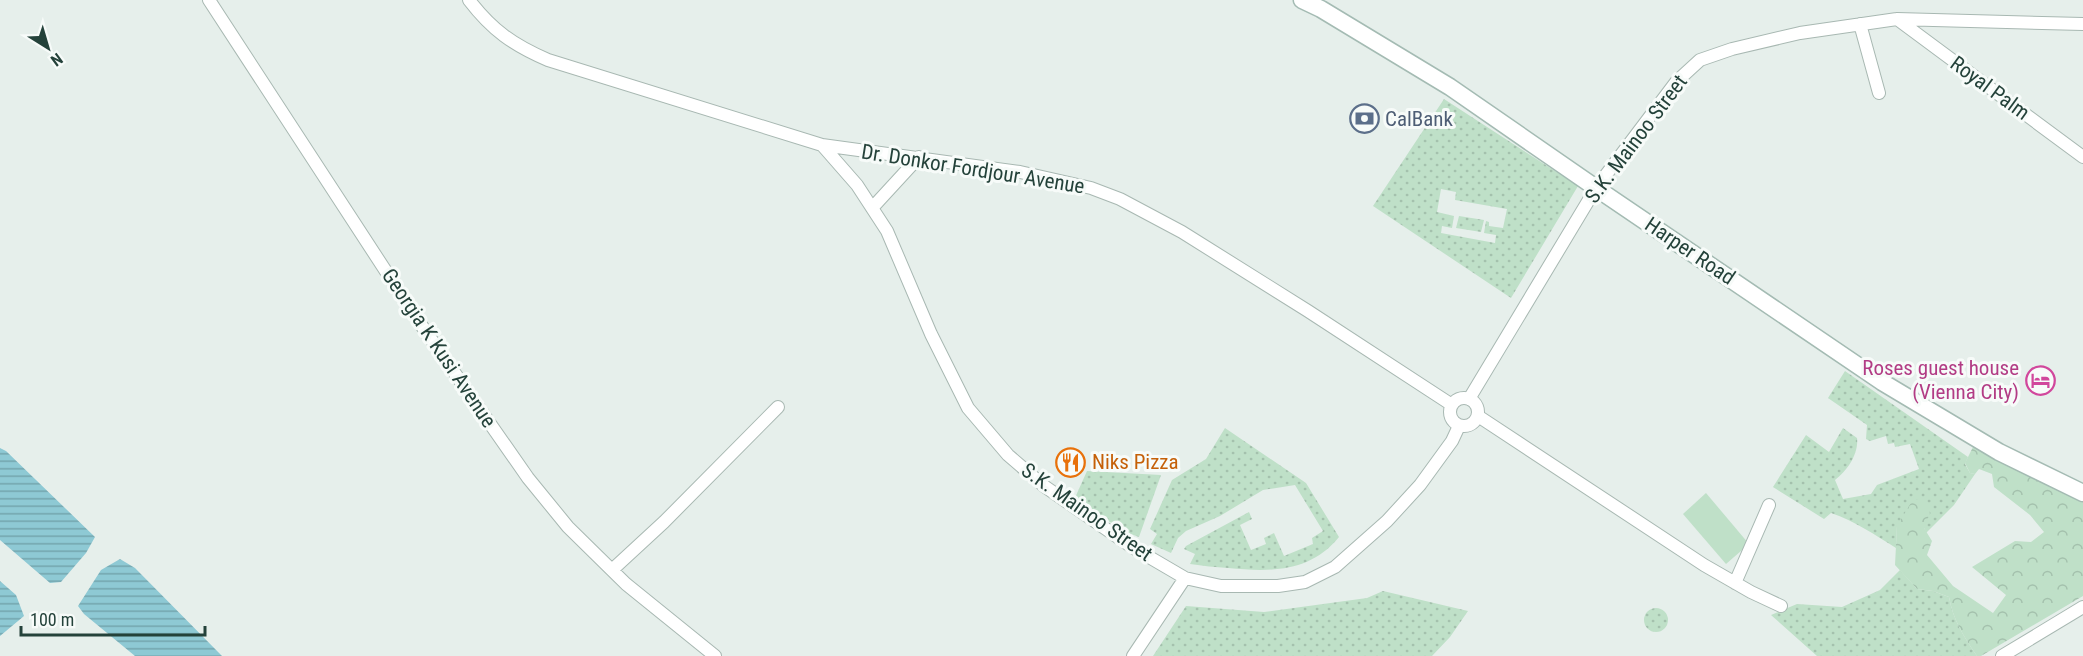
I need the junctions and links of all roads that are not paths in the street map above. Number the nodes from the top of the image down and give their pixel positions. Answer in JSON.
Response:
{"nodes":[{"id":1,"x":209,"y":0,"type":"edge"},
{"id":2,"x":469,"y":0,"type":"edge"},
{"id":3,"x":1302,"y":0,"type":"edge"},
{"id":4,"x":1897,"y":19,"type":"junction"},
{"id":5,"x":1860,"y":24,"type":"junction"},
{"id":6,"x":2083,"y":24,"type":"edge"},
{"id":7,"x":1879,"y":93,"type":"dead end"},
{"id":8,"x":822,"y":145,"type":"junction"},
{"id":9,"x":2083,"y":157,"type":"edge"},
{"id":10,"x":920,"y":158,"type":"junction"},
{"id":11,"x":1596,"y":188,"type":"junction"},
{"id":12,"x":873,"y":207,"type":"junction"},
{"id":13,"x":1469,"y":399,"type":"junction"},
{"id":14,"x":1452,"y":405,"type":"junction"},
{"id":15,"x":778,"y":407,"type":"dead end"},
{"id":16,"x":1478,"y":416,"type":"junction"},
{"id":17,"x":1459,"y":426,"type":"junction"},
{"id":18,"x":2083,"y":493,"type":"edge"},
{"id":19,"x":1769,"y":505,"type":"dead end"},
{"id":20,"x":612,"y":570,"type":"junction"},
{"id":21,"x":1185,"y":578,"type":"junction"},
{"id":22,"x":1735,"y":583,"type":"junction"},
{"id":23,"x":1781,"y":606,"type":"dead end"},
{"id":24,"x":2083,"y":607,"type":"edge"},
{"id":25,"x":715,"y":656,"type":"edge"},
{"id":26,"x":1132,"y":656,"type":"edge"},
{"id":27,"x":2002,"y":656,"type":"edge"}],
"edges":[{"from":1,"to":20,"type":"street","name":"Georgia K Kusi Avenue"},
{"from":2,"to":8,"type":"street","name":"Dr. Donkor Fordjour Avenue"},
{"from":3,"to":11,"type":"main road","name":"Harper Road"},
{"from":4,"to":5,"type":"street","name":"S.K. Mainoo Street"},
{"from":4,"to":6,"type":"street","name":"S.K. Mainoo Street"},
{"from":4,"to":9,"type":"street","name":"Royal Palm"},
{"from":5,"to":7,"type":"street"},
{"from":5,"to":11,"type":"street","name":"S.K. Mainoo Street"},
{"from":8,"to":10,"type":"street","name":"Dr. Donkor Fordjour Avenue"},
{"from":8,"to":12,"type":"street","name":"S.K. Mainoo Street"},
{"from":10,"to":12,"type":"street"},
{"from":10,"to":14,"type":"street","name":"Dr. Donkor Fordjour Avenue"},
{"from":11,"to":13,"type":"street","name":"S.K. Mainoo Street"},
{"from":11,"to":18,"type":"main road","name":"Harper Road"},
{"from":12,"to":21,"type":"street","name":"S.K. Mainoo Street"},
{"from":13,"to":14,"type":"street"},
{"from":13,"to":16,"type":"street"},
{"from":14,"to":17,"type":"street"},
{"from":15,"to":20,"type":"street"},
{"from":16,"to":17,"type":"street"},
{"from":16,"to":22,"type":"street"},
{"from":17,"to":21,"type":"street","name":"S.K. Mainoo Street"},
{"from":19,"to":22,"type":"street"},
{"from":20,"to":25,"type":"street","name":"Georgia K Kusi Avenue"},
{"from":21,"to":26,"type":"street"},
{"from":22,"to":23,"type":"street"},
{"from":24,"to":27,"type":"street"}]}
